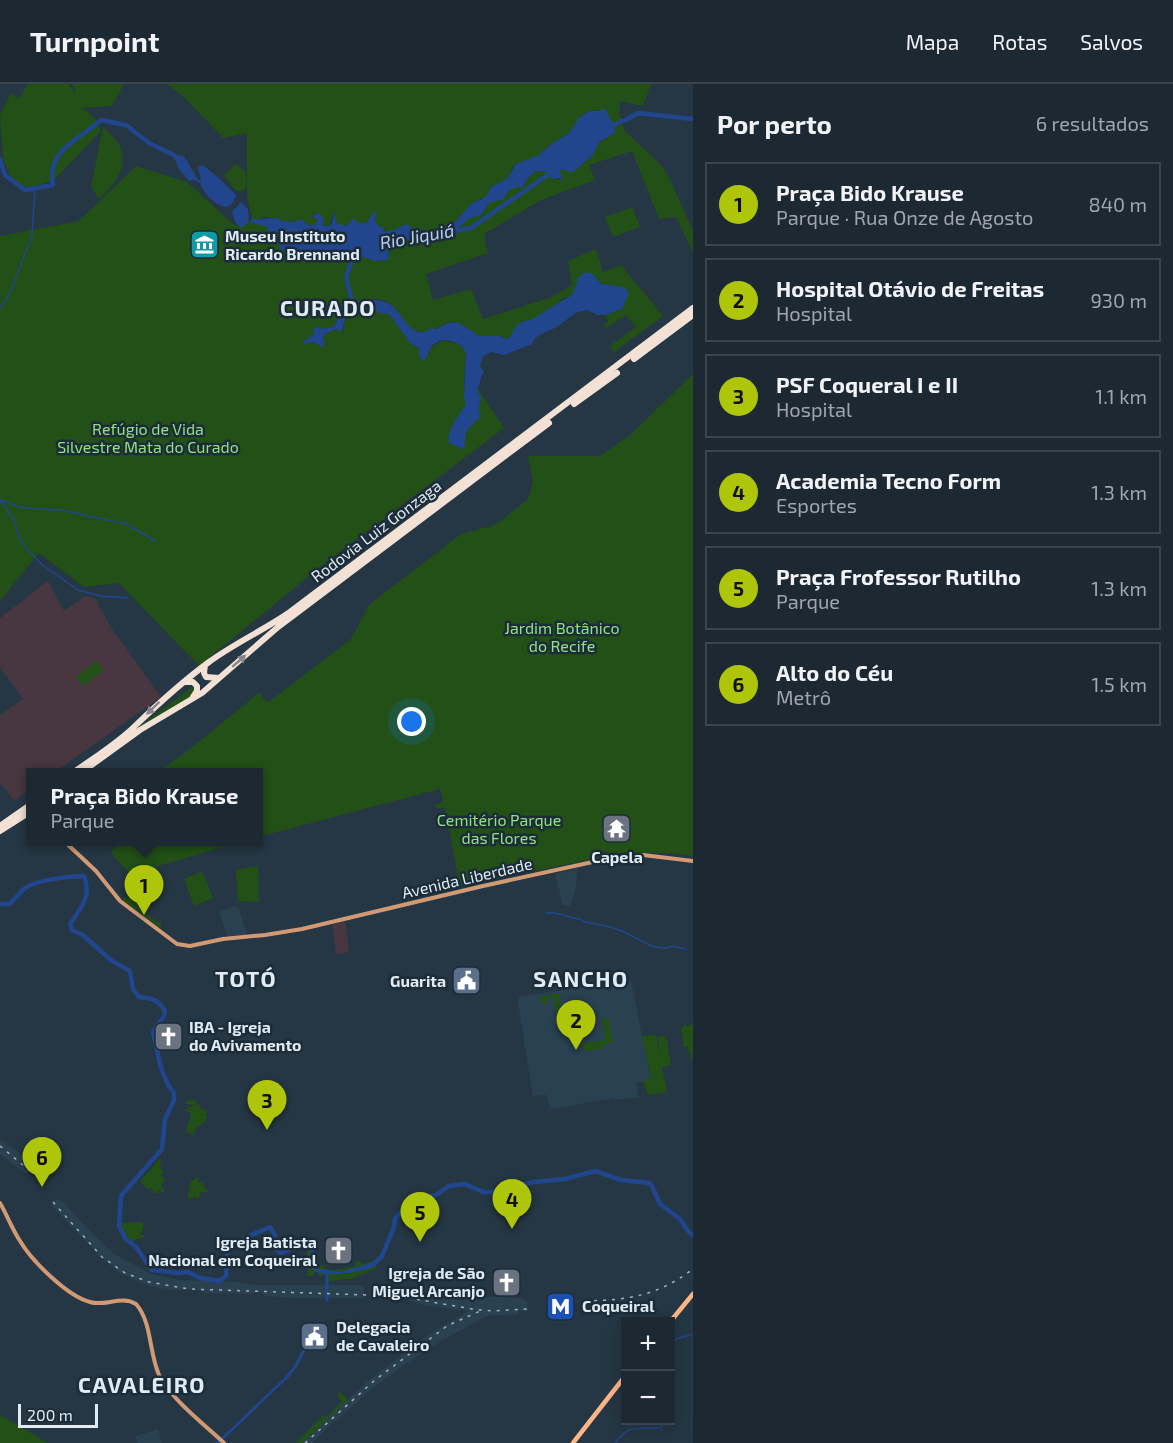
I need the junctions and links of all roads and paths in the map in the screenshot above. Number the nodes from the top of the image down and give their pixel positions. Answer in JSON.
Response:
{"nodes":[{"id":1,"x":693,"y":308,"type":"edge"},
{"id":2,"x":693,"y":315,"type":"edge"},
{"id":3,"x":206,"y":664,"type":"junction"},
{"id":4,"x":221,"y":677,"type":"junction"},
{"id":5,"x":182,"y":684,"type":"junction"},
{"id":6,"x":190,"y":699,"type":"junction"},
{"id":7,"x":79,"y":768,"type":"edge"},
{"id":8,"x":88,"y":768,"type":"edge"},
{"id":9,"x":26,"y":809,"type":"edge"},
{"id":10,"x":26,"y":815,"type":"edge"},
{"id":11,"x":0,"y":826,"type":"edge"},
{"id":12,"x":0,"y":831,"type":"edge"},
{"id":13,"x":69,"y":846,"type":"edge"},
{"id":14,"x":693,"y":861,"type":"edge"},
{"id":15,"x":0,"y":1203,"type":"edge"},
{"id":16,"x":693,"y":1294,"type":"edge"},
{"id":17,"x":674,"y":1317,"type":"edge"},
{"id":18,"x":621,"y":1382,"type":"edge"},
{"id":19,"x":224,"y":1443,"type":"edge"},
{"id":20,"x":573,"y":1443,"type":"edge"}],
"edges":[{"from":1,"to":3,"type":"highway","name":"Rodovia Luiz Gonzaga"},
{"from":4,"to":2,"type":"highway","name":"Rodovia Luiz Gonzaga","one_way":true},
{"from":3,"to":4,"type":"highway"},
{"from":3,"to":5,"type":"highway","name":"Rodovia Luiz Gonzaga"},
{"from":4,"to":6,"type":"highway","name":"Rodovia Luiz Gonzaga"},
{"from":5,"to":6,"type":"highway"},
{"from":5,"to":7,"type":"highway","name":"Rodovia Luiz Gonzaga","one_way":true},
{"from":6,"to":8,"type":"highway","name":"Rodovia Luiz Gonzaga"},
{"from":9,"to":11,"type":"highway"},
{"from":10,"to":12,"type":"highway"},
{"from":13,"to":14,"type":"main road","name":"Avenida Liberdade"},
{"from":15,"to":19,"type":"main road"},
{"from":16,"to":17,"type":"main road"},
{"from":18,"to":20,"type":"main road"}]}
